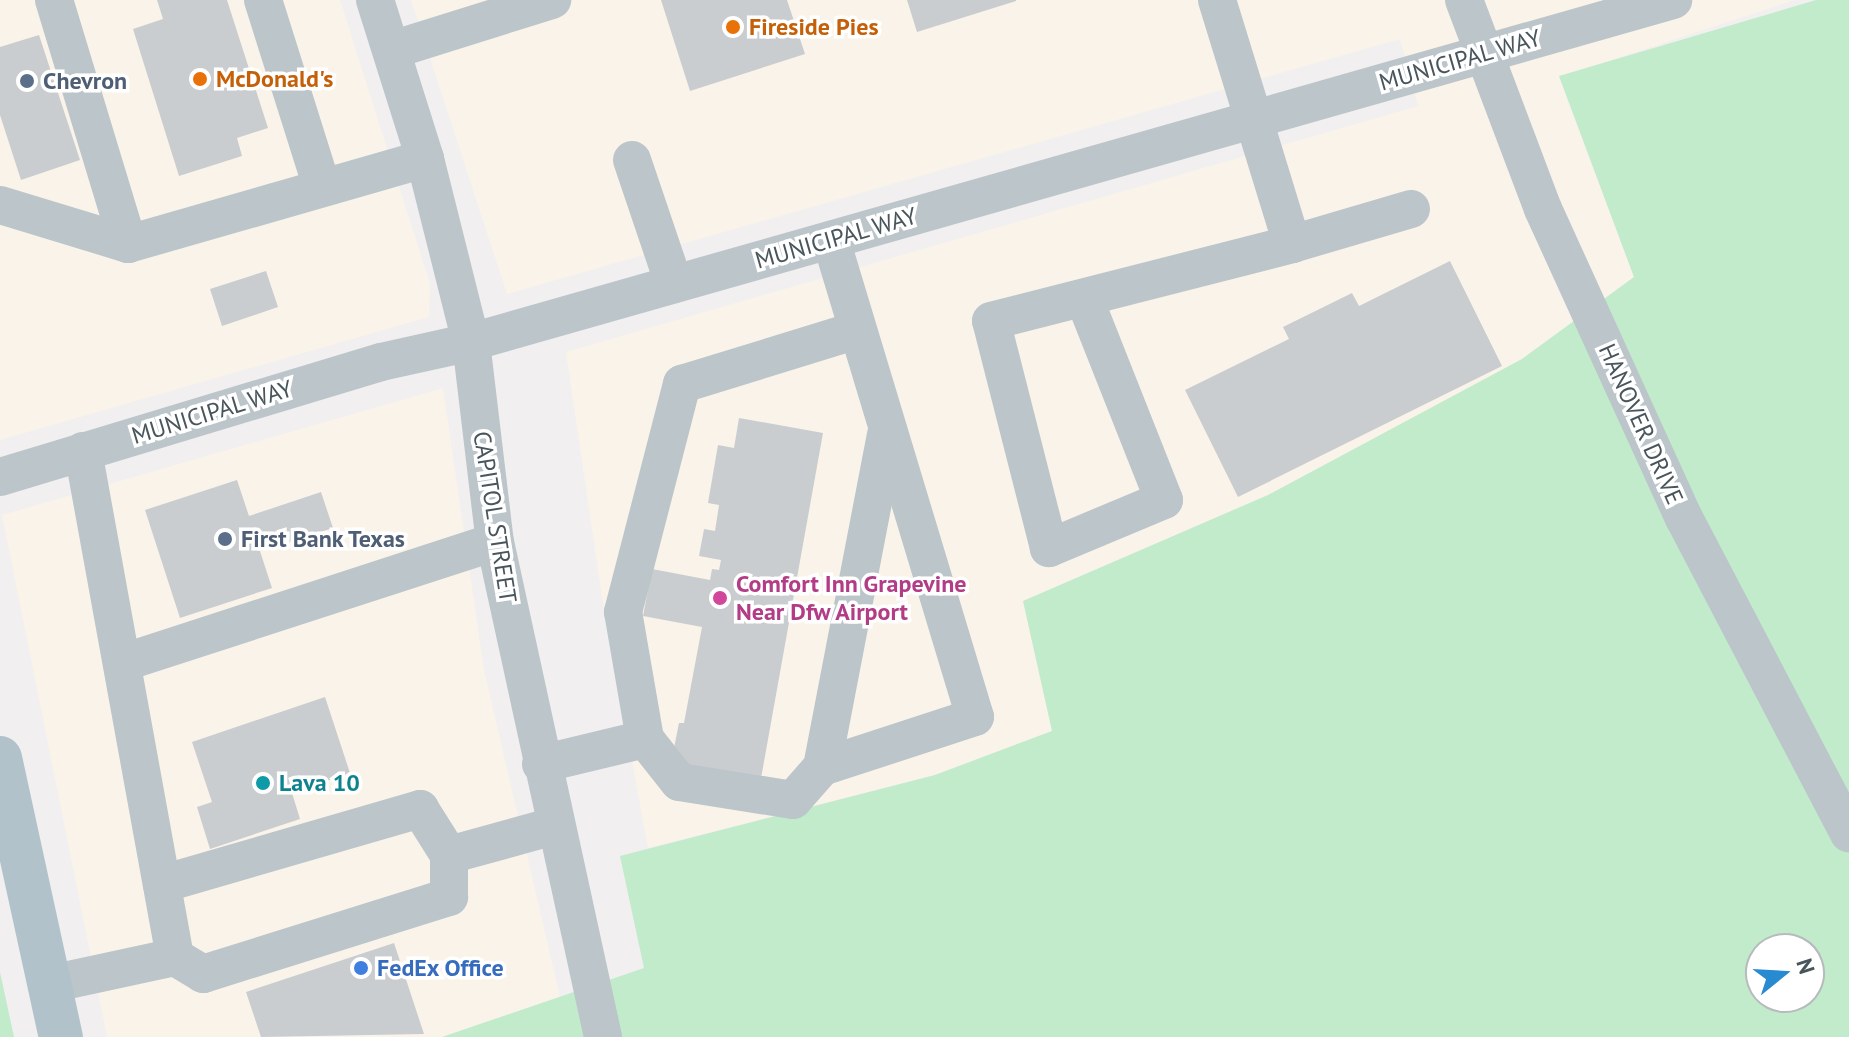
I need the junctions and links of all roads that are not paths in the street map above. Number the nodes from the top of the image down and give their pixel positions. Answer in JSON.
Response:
{"nodes":[{"id":1,"x":54,"y":0,"type":"edge"},
{"id":2,"x":263,"y":0,"type":"edge"},
{"id":3,"x":375,"y":0,"type":"edge"},
{"id":4,"x":552,"y":0,"type":"edge"},
{"id":5,"x":1217,"y":0,"type":"edge"},
{"id":6,"x":1464,"y":0,"type":"edge"},
{"id":7,"x":1673,"y":0,"type":"edge"},
{"id":8,"x":392,"y":50,"type":"junction"},
{"id":9,"x":1482,"y":54,"type":"junction"},
{"id":10,"x":1256,"y":118,"type":"junction"},
{"id":11,"x":425,"y":159,"type":"junction"},
{"id":12,"x":632,"y":160,"type":"dead end"},
{"id":13,"x":322,"y":187,"type":"junction"},
{"id":14,"x":0,"y":205,"type":"edge"},
{"id":15,"x":1411,"y":209,"type":"dead end"},
{"id":16,"x":831,"y":240,"type":"junction"},
{"id":17,"x":128,"y":244,"type":"junction"},
{"id":18,"x":1292,"y":244,"type":"junction"},
{"id":19,"x":674,"y":284,"type":"junction"},
{"id":20,"x":1084,"y":298,"type":"junction"},
{"id":21,"x":857,"y":330,"type":"junction"},
{"id":22,"x":471,"y":342,"type":"junction"},
{"id":23,"x":888,"y":427,"type":"junction"},
{"id":24,"x":83,"y":451,"type":"junction"},
{"id":25,"x":0,"y":477,"type":"edge"},
{"id":26,"x":495,"y":542,"type":"junction"},
{"id":27,"x":122,"y":663,"type":"junction"},
{"id":28,"x":645,"y":739,"type":"junction"},
{"id":29,"x":0,"y":758,"type":"edge"},
{"id":30,"x":541,"y":764,"type":"junction"},
{"id":31,"x":822,"y":767,"type":"junction"},
{"id":32,"x":554,"y":826,"type":"junction"},
{"id":33,"x":1849,"y":833,"type":"edge"},
{"id":34,"x":449,"y":855,"type":"junction"},
{"id":35,"x":162,"y":884,"type":"junction"},
{"id":36,"x":175,"y":957,"type":"junction"},
{"id":37,"x":50,"y":984,"type":"junction"},
{"id":38,"x":61,"y":1037,"type":"edge"},
{"id":39,"x":603,"y":1037,"type":"edge"}],
"edges":[{"from":1,"to":17,"type":"street"},
{"from":2,"to":13,"type":"street"},
{"from":3,"to":8,"type":"street","name":"CAPITOL STREET"},
{"from":4,"to":8,"type":"street"},
{"from":5,"to":10,"type":"street"},
{"from":6,"to":9,"type":"street","name":"HANOVER DRIVE"},
{"from":7,"to":9,"type":"street","name":"MUNICIPAL WAY"},
{"from":8,"to":11,"type":"street","name":"CAPITOL STREET"},
{"from":9,"to":10,"type":"street","name":"MUNICIPAL WAY"},
{"from":9,"to":33,"type":"street","name":"HANOVER DRIVE"},
{"from":10,"to":16,"type":"street","name":"MUNICIPAL WAY"},
{"from":10,"to":18,"type":"street"},
{"from":11,"to":13,"type":"street"},
{"from":11,"to":22,"type":"street","name":"CAPITOL STREET"},
{"from":12,"to":19,"type":"street"},
{"from":13,"to":17,"type":"street"},
{"from":14,"to":17,"type":"street"},
{"from":15,"to":18,"type":"street"},
{"from":16,"to":19,"type":"street","name":"MUNICIPAL WAY"},
{"from":16,"to":21,"type":"street"},
{"from":18,"to":20,"type":"street"},
{"from":19,"to":22,"type":"street","name":"MUNICIPAL WAY"},
{"from":20,"to":20,"type":"street"},
{"from":21,"to":23,"type":"street"},
{"from":21,"to":28,"type":"street"},
{"from":22,"to":24,"type":"street","name":"MUNICIPAL WAY"},
{"from":22,"to":26,"type":"street","name":"CAPITOL STREET"},
{"from":23,"to":31,"type":"street"},
{"from":23,"to":31,"type":"street"},
{"from":24,"to":25,"type":"street","name":"MUNICIPAL WAY"},
{"from":24,"to":27,"type":"street"},
{"from":26,"to":27,"type":"street"},
{"from":26,"to":30,"type":"street","name":"CAPITOL STREET"},
{"from":27,"to":35,"type":"street"},
{"from":28,"to":30,"type":"street"},
{"from":28,"to":31,"type":"street"},
{"from":29,"to":37,"type":"main road"},
{"from":30,"to":32,"type":"street","name":"CAPITOL STREET"},
{"from":32,"to":34,"type":"street"},
{"from":32,"to":39,"type":"street","name":"CAPITOL STREET"},
{"from":34,"to":35,"type":"street"},
{"from":34,"to":36,"type":"street"},
{"from":35,"to":36,"type":"street"},
{"from":36,"to":37,"type":"street"},
{"from":37,"to":38,"type":"main road"}]}
